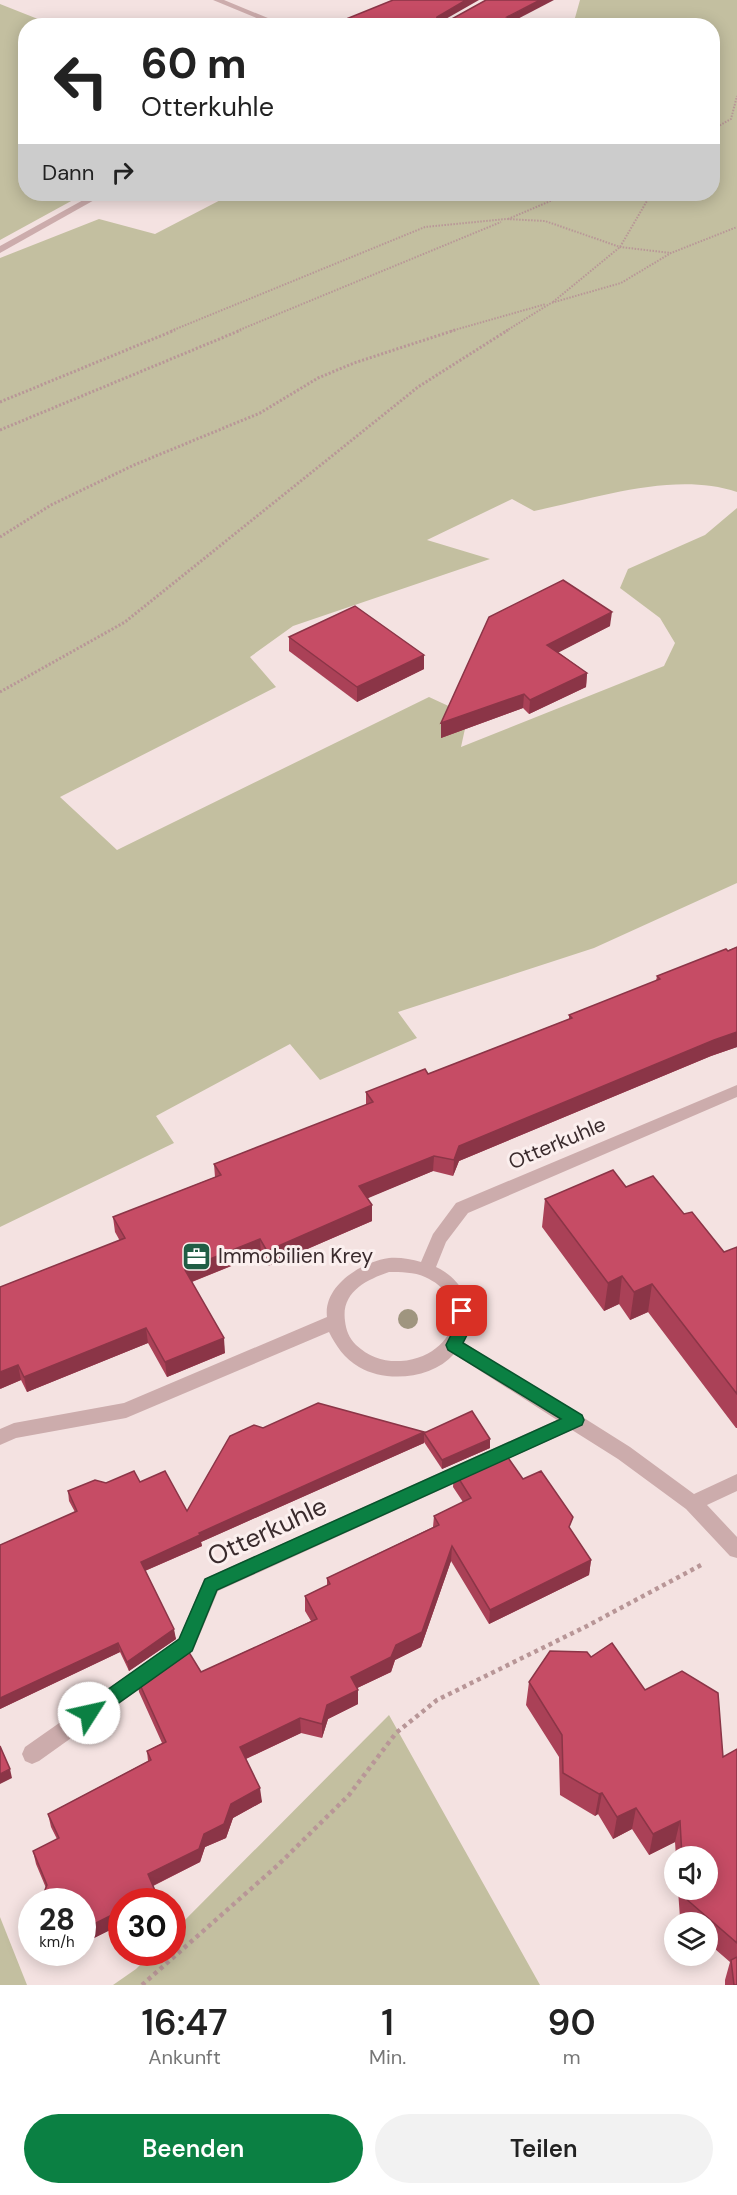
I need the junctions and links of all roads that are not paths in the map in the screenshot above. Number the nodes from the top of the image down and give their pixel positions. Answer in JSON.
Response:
{"nodes":[{"id":1,"x":217,"y":0,"type":"edge"},
{"id":2,"x":263,"y":18,"type":"edge"},
{"id":3,"x":88,"y":201,"type":"edge"},
{"id":4,"x":0,"y":250,"type":"edge"},
{"id":5,"x":737,"y":1091,"type":"edge"},
{"id":6,"x":426,"y":1270,"type":"junction"},
{"id":7,"x":334,"y":1322,"type":"junction"},
{"id":8,"x":453,"y":1345,"type":"junction"},
{"id":9,"x":576,"y":1420,"type":"junction"},
{"id":10,"x":0,"y":1437,"type":"edge"},
{"id":11,"x":737,"y":1482,"type":"edge"},
{"id":12,"x":693,"y":1503,"type":"junction"},
{"id":13,"x":735,"y":1548,"type":"edge"},
{"id":14,"x":32,"y":1754,"type":"dead end"}],
"edges":[{"from":1,"to":2,"type":"street"},
{"from":3,"to":4,"type":"street"},
{"from":5,"to":6,"type":"street","name":"Otterkuhle"},
{"from":6,"to":7,"type":"street"},
{"from":6,"to":8,"type":"street"},
{"from":7,"to":8,"type":"street"},
{"from":7,"to":10,"type":"street"},
{"from":8,"to":9,"type":"street"},
{"from":9,"to":12,"type":"street"},
{"from":9,"to":14,"type":"street","name":"Otterkuhle"},
{"from":11,"to":12,"type":"street"},
{"from":12,"to":13,"type":"street"}]}
